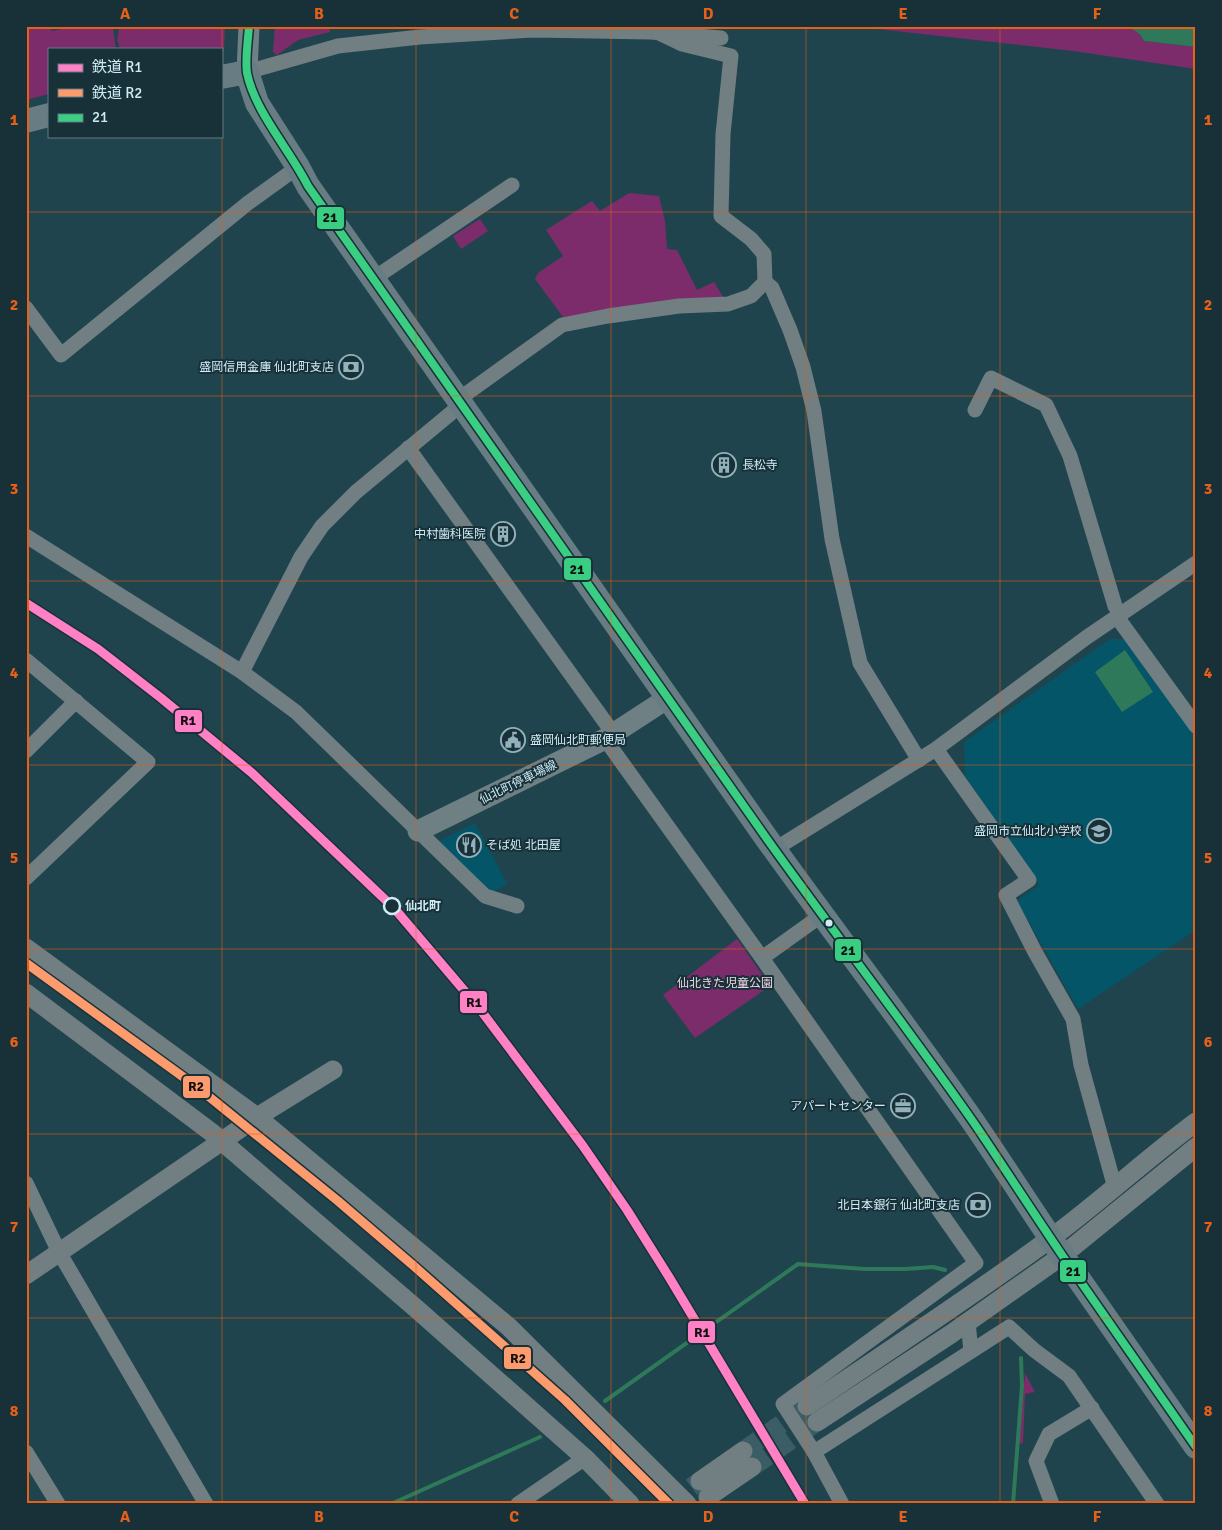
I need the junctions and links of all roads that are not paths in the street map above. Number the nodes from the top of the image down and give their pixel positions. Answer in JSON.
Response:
{"nodes":[{"id":1,"x":249,"y":26,"type":"edge"},
{"id":2,"x":659,"y":33,"type":"junction"},
{"id":3,"x":721,"y":38,"type":"dead end"},
{"id":4,"x":247,"y":63,"type":"junction"},
{"id":5,"x":222,"y":76,"type":"edge"},
{"id":6,"x":48,"y":115,"type":"edge"},
{"id":7,"x":26,"y":121,"type":"edge"},
{"id":8,"x":298,"y":166,"type":"junction"},
{"id":9,"x":512,"y":185,"type":"dead end"},
{"id":10,"x":372,"y":279,"type":"junction"},
{"id":11,"x":765,"y":282,"type":"junction"},
{"id":12,"x":26,"y":308,"type":"edge"},
{"id":13,"x":460,"y":402,"type":"junction"},
{"id":14,"x":975,"y":410,"type":"dead end"},
{"id":15,"x":408,"y":448,"type":"junction"},
{"id":16,"x":26,"y":536,"type":"edge"},
{"id":17,"x":1196,"y":563,"type":"edge"},
{"id":18,"x":1119,"y":616,"type":"junction"},
{"id":19,"x":26,"y":660,"type":"edge"},
{"id":20,"x":242,"y":672,"type":"junction"},
{"id":21,"x":668,"y":698,"type":"junction"},
{"id":22,"x":76,"y":701,"type":"junction"},
{"id":23,"x":1196,"y":726,"type":"edge"},
{"id":24,"x":609,"y":736,"type":"junction"},
{"id":25,"x":936,"y":749,"type":"junction"},
{"id":26,"x":26,"y":751,"type":"edge"},
{"id":27,"x":919,"y":760,"type":"junction"},
{"id":28,"x":418,"y":832,"type":"junction"},
{"id":29,"x":774,"y":849,"type":"junction"},
{"id":30,"x":26,"y":878,"type":"edge"},
{"id":31,"x":517,"y":906,"type":"dead end"},
{"id":32,"x":822,"y":915,"type":"junction"},
{"id":33,"x":26,"y":948,"type":"edge"},
{"id":34,"x":762,"y":958,"type":"junction"},
{"id":35,"x":26,"y":993,"type":"edge"},
{"id":36,"x":333,"y":1070,"type":"dead end"},
{"id":37,"x":257,"y":1117,"type":"junction"},
{"id":38,"x":1196,"y":1122,"type":"edge"},
{"id":39,"x":221,"y":1142,"type":"junction"},
{"id":40,"x":1196,"y":1147,"type":"edge"},
{"id":41,"x":26,"y":1183,"type":"edge"},
{"id":42,"x":1115,"y":1188,"type":"junction"},
{"id":43,"x":1057,"y":1247,"type":"junction"},
{"id":44,"x":60,"y":1252,"type":"junction"},
{"id":45,"x":26,"y":1275,"type":"edge"},
{"id":46,"x":937,"y":1291,"type":"junction"},
{"id":47,"x":950,"y":1309,"type":"junction"},
{"id":48,"x":968,"y":1322,"type":"junction"},
{"id":49,"x":971,"y":1351,"type":"junction"},
{"id":50,"x":806,"y":1406,"type":"tunnel mouth"},
{"id":51,"x":1092,"y":1408,"type":"junction"},
{"id":52,"x":817,"y":1422,"type":"tunnel mouth"},
{"id":53,"x":1196,"y":1447,"type":"edge"},
{"id":54,"x":742,"y":1451,"type":"tunnel mouth"},
{"id":55,"x":26,"y":1452,"type":"edge"},
{"id":56,"x":814,"y":1452,"type":"junction"},
{"id":57,"x":585,"y":1458,"type":"junction"},
{"id":58,"x":752,"y":1467,"type":"tunnel mouth"},
{"id":59,"x":58,"y":1504,"type":"edge"},
{"id":60,"x":206,"y":1504,"type":"edge"},
{"id":61,"x":518,"y":1504,"type":"edge"},
{"id":62,"x":630,"y":1504,"type":"edge"},
{"id":63,"x":687,"y":1504,"type":"edge"},
{"id":64,"x":842,"y":1504,"type":"edge"},
{"id":65,"x":1052,"y":1504,"type":"edge"},
{"id":66,"x":1157,"y":1504,"type":"edge"}],
"edges":[{"from":1,"to":4,"type":"main road"},
{"from":2,"to":3,"type":"street"},
{"from":2,"to":4,"type":"street"},
{"from":2,"to":11,"type":"street"},
{"from":4,"to":5,"type":"main road"},
{"from":4,"to":8,"type":"main road"},
{"from":6,"to":7,"type":"main road"},
{"from":8,"to":10,"type":"main road"},
{"from":8,"to":12,"type":"street"},
{"from":9,"to":10,"type":"street"},
{"from":10,"to":13,"type":"main road"},
{"from":11,"to":13,"type":"street"},
{"from":11,"to":27,"type":"street"},
{"from":13,"to":15,"type":"street"},
{"from":13,"to":21,"type":"main road"},
{"from":14,"to":18,"type":"street"},
{"from":15,"to":20,"type":"street"},
{"from":15,"to":24,"type":"street"},
{"from":16,"to":20,"type":"street"},
{"from":17,"to":18,"type":"street"},
{"from":18,"to":23,"type":"street"},
{"from":18,"to":25,"type":"street"},
{"from":19,"to":22,"type":"street"},
{"from":20,"to":28,"type":"street"},
{"from":21,"to":24,"type":"main road","name":"仙北町停車場線"},
{"from":21,"to":29,"type":"main road"},
{"from":22,"to":26,"type":"street"},
{"from":22,"to":30,"type":"street"},
{"from":24,"to":28,"type":"main road","name":"仙北町停車場線"},
{"from":24,"to":34,"type":"street"},
{"from":25,"to":27,"type":"street"},
{"from":25,"to":42,"type":"street"},
{"from":27,"to":29,"type":"street"},
{"from":28,"to":31,"type":"street"},
{"from":29,"to":32,"type":"main road"},
{"from":32,"to":34,"type":"street"},
{"from":32,"to":43,"type":"main road"},
{"from":33,"to":37,"type":"street"},
{"from":34,"to":46,"type":"street"},
{"from":35,"to":39,"type":"street"},
{"from":36,"to":37,"type":"street"},
{"from":37,"to":39,"type":"street"},
{"from":37,"to":63,"type":"street"},
{"from":38,"to":42,"type":"street"},
{"from":39,"to":44,"type":"street"},
{"from":39,"to":57,"type":"street"},
{"from":40,"to":43,"type":"street"},
{"from":41,"to":44,"type":"street"},
{"from":42,"to":43,"type":"street"},
{"from":43,"to":47,"type":"street"},
{"from":43,"to":48,"type":"street"},
{"from":43,"to":53,"type":"main road"},
{"from":44,"to":45,"type":"street"},
{"from":44,"to":60,"type":"street"},
{"from":46,"to":47,"type":"street"},
{"from":46,"to":56,"type":"street"},
{"from":47,"to":50,"type":"street"},
{"from":48,"to":49,"type":"street"},
{"from":48,"to":52,"type":"street"},
{"from":49,"to":51,"type":"street"},
{"from":49,"to":56,"type":"street"},
{"from":51,"to":65,"type":"street"},
{"from":51,"to":66,"type":"street"},
{"from":54,"to":58,"type":"street"},
{"from":55,"to":59,"type":"street"},
{"from":56,"to":64,"type":"street"},
{"from":57,"to":61,"type":"street"},
{"from":57,"to":62,"type":"street"}]}
